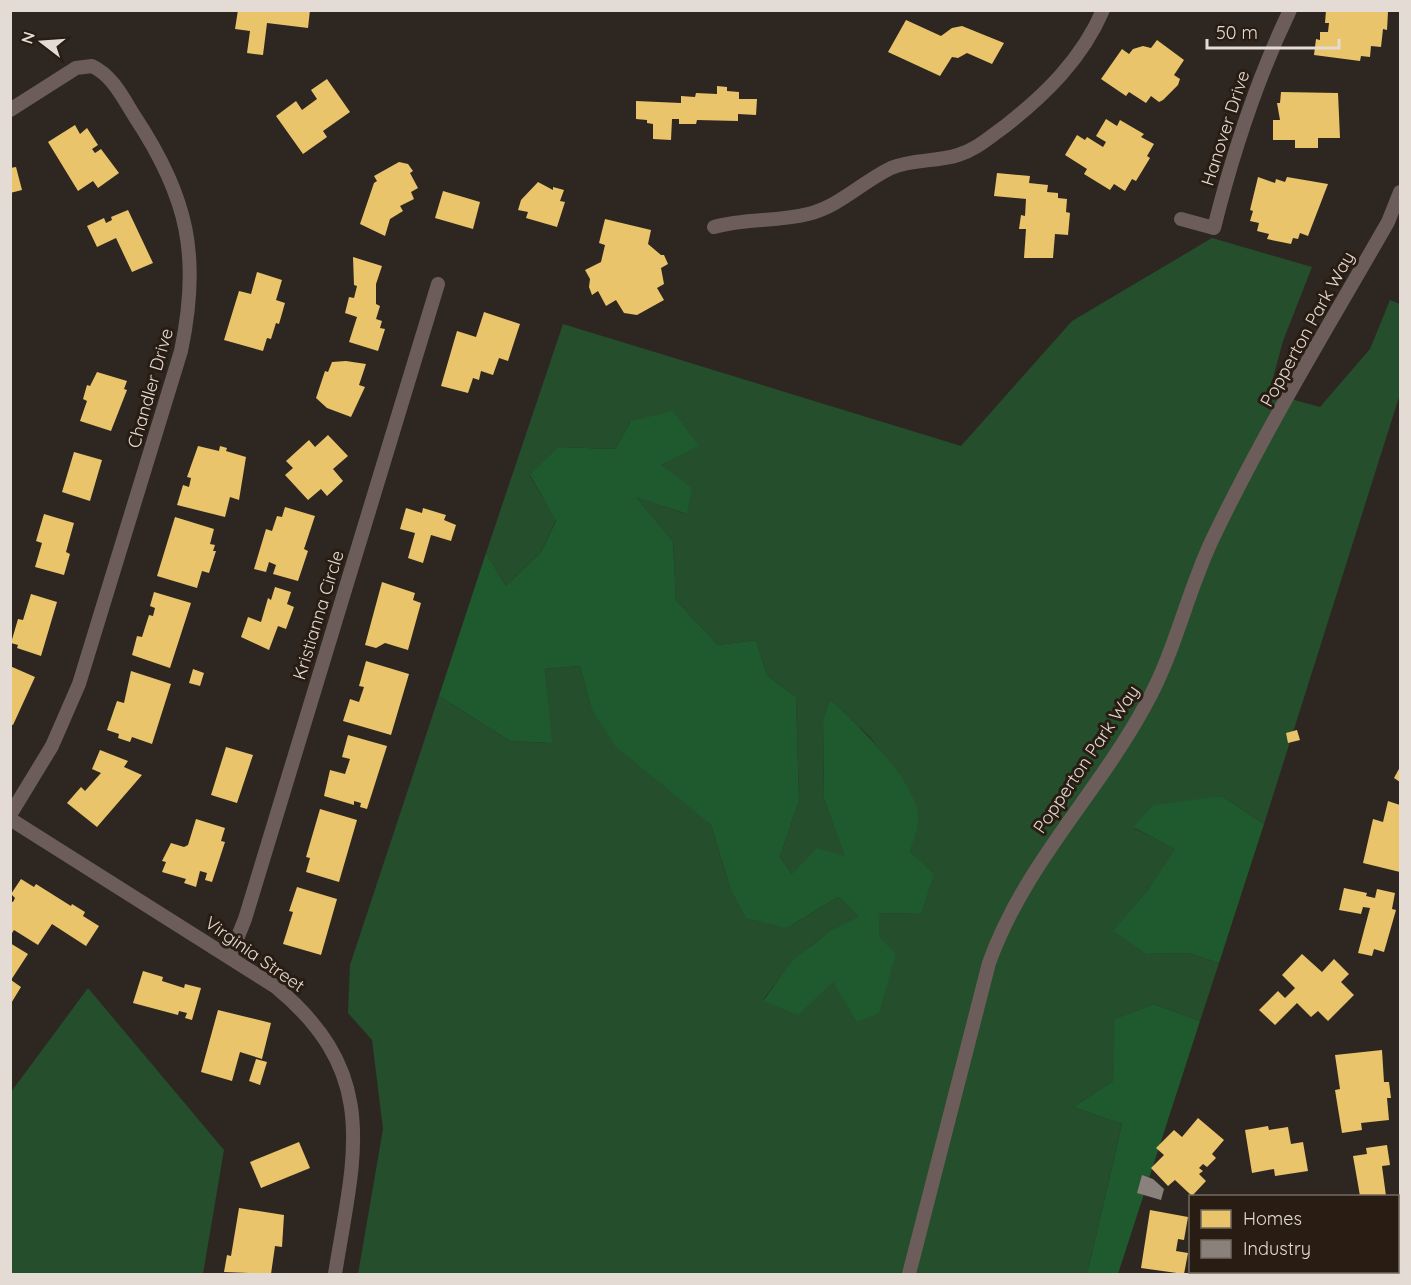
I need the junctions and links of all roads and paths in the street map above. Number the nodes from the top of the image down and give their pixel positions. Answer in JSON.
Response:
{"nodes":[{"id":1,"x":1103,"y":10,"type":"edge"},
{"id":2,"x":1290,"y":10,"type":"edge"},
{"id":3,"x":10,"y":110,"type":"edge"},
{"id":4,"x":1401,"y":192,"type":"edge"},
{"id":5,"x":1181,"y":219,"type":"dead end"},
{"id":6,"x":714,"y":227,"type":"dead end"},
{"id":7,"x":438,"y":284,"type":"dead end"},
{"id":8,"x":10,"y":817,"type":"edge"},
{"id":9,"x":230,"y":956,"type":"junction"},
{"id":10,"x":335,"y":1275,"type":"edge"},
{"id":11,"x":909,"y":1275,"type":"edge"}],
"edges":[{"from":1,"to":6,"type":"street"},
{"from":2,"to":5,"type":"street","name":"Hanover Drive"},
{"from":3,"to":8,"type":"street","name":"Chandler Drive"},
{"from":4,"to":11,"type":"street","name":"Popperton Park Way"},
{"from":7,"to":9,"type":"street","name":"Kristianna Circle"},
{"from":8,"to":9,"type":"street","name":"Virginia Street"},
{"from":9,"to":10,"type":"street","name":"Virginia Street"}]}
